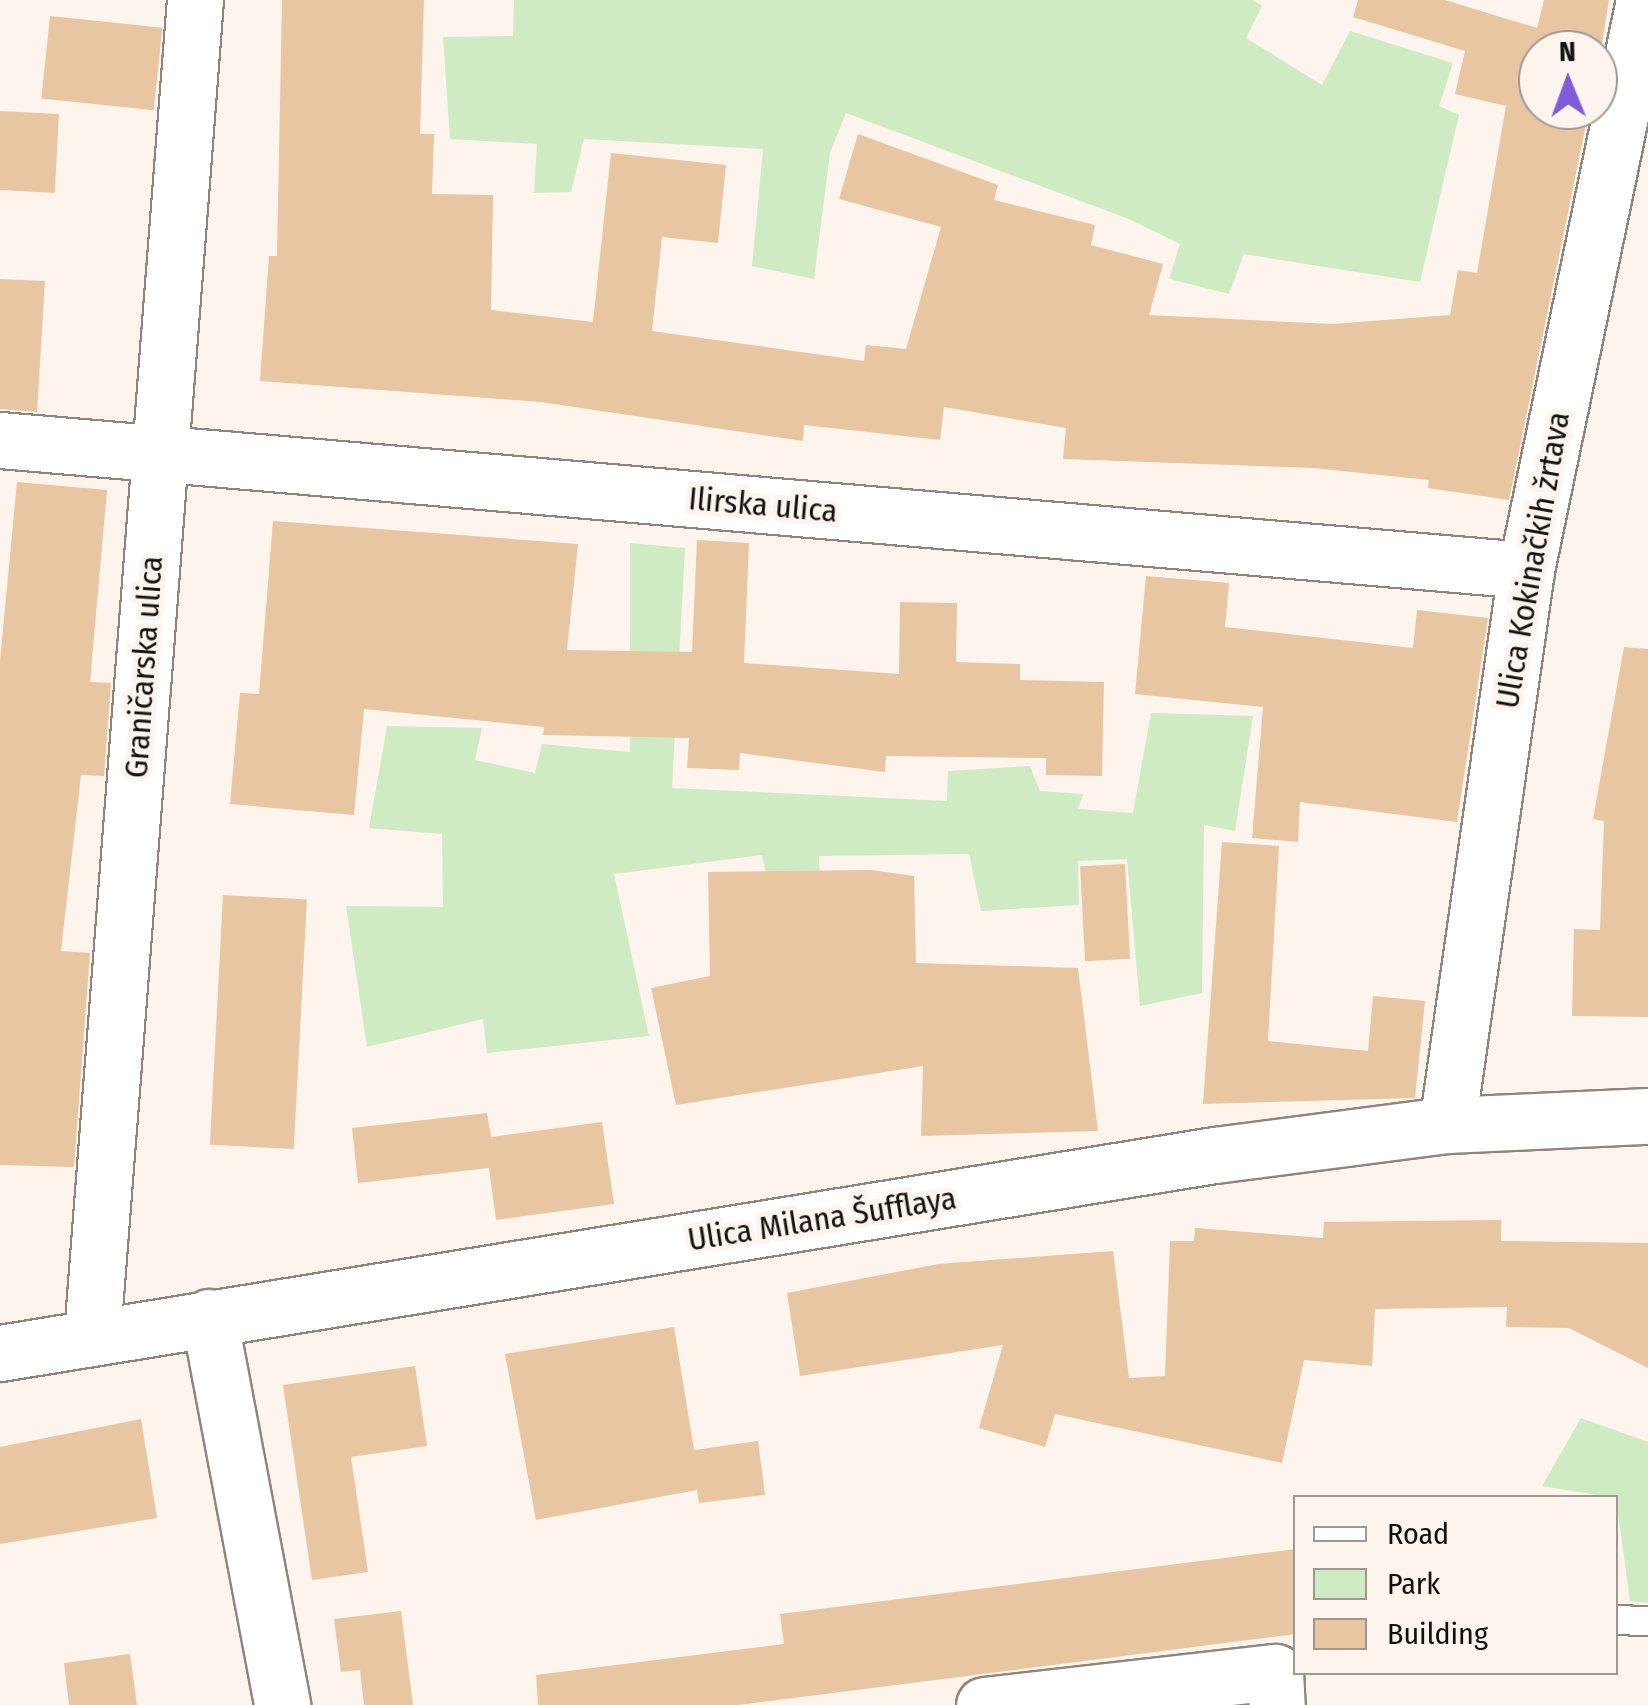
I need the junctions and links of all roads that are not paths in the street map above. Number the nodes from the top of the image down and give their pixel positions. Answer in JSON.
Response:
{"nodes":[{"id":1,"x":195,"y":0,"type":"edge"},
{"id":2,"x":1644,"y":0,"type":"edge"},
{"id":3,"x":0,"y":440,"type":"edge"},
{"id":4,"x":161,"y":453,"type":"junction"},
{"id":5,"x":1526,"y":570,"type":"junction"},
{"id":6,"x":1648,"y":1116,"type":"edge"},
{"id":7,"x":1447,"y":1125,"type":"junction"},
{"id":8,"x":210,"y":1318,"type":"junction"},
{"id":9,"x":92,"y":1335,"type":"junction"},
{"id":10,"x":0,"y":1353,"type":"edge"},
{"id":11,"x":1618,"y":1620,"type":"edge"},
{"id":12,"x":1648,"y":1621,"type":"edge"},
{"id":13,"x":1282,"y":1682,"type":"edge"},
{"id":14,"x":282,"y":1705,"type":"edge"},
{"id":15,"x":984,"y":1705,"type":"edge"}],
"edges":[{"from":1,"to":4,"type":"street","name":"Graničarska ulica"},
{"from":2,"to":5,"type":"street","name":"Ulica Kokinačkih žrtava"},
{"from":3,"to":4,"type":"street","name":"Ilirska ulica"},
{"from":4,"to":5,"type":"street","name":"Ilirska ulica"},
{"from":4,"to":9,"type":"street","name":"Graničarska ulica"},
{"from":5,"to":7,"type":"street","name":"Ulica Kokinačkih žrtava"},
{"from":6,"to":7,"type":"street","name":"Ulica Milana Šufflaya"},
{"from":7,"to":8,"type":"street","name":"Ulica Milana Šufflaya"},
{"from":8,"to":9,"type":"street","name":"Ulica Milana Šufflaya"},
{"from":8,"to":14,"type":"street"},
{"from":9,"to":10,"type":"street","name":"Ulica Milana Šufflaya"},
{"from":11,"to":12,"type":"lane"},
{"from":13,"to":15,"type":"street"}]}
